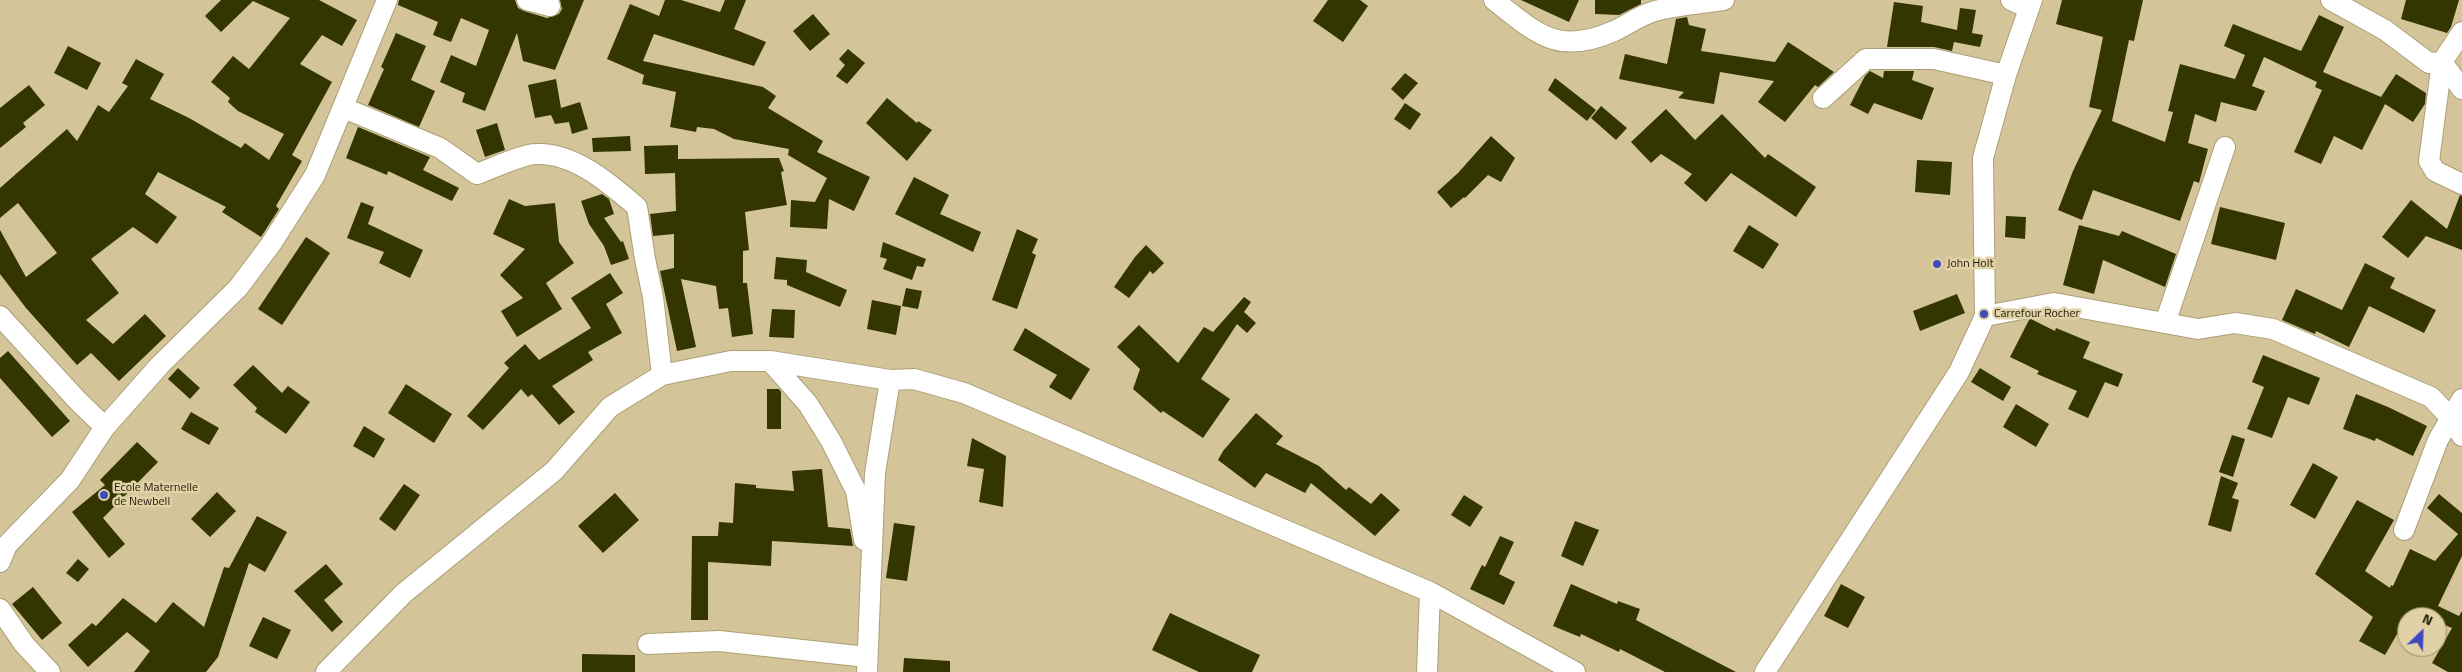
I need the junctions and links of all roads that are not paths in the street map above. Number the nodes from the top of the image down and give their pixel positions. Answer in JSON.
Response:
{"nodes":[{"id":1,"x":387,"y":0,"type":"edge"},
{"id":2,"x":526,"y":0,"type":"edge"},
{"id":3,"x":1494,"y":0,"type":"edge"},
{"id":4,"x":1724,"y":0,"type":"edge"},
{"id":5,"x":2331,"y":0,"type":"edge"},
{"id":6,"x":2024,"y":3,"type":"edge"},
{"id":7,"x":550,"y":6,"type":"dead end"},
{"id":8,"x":2462,"y":32,"type":"edge"},
{"id":9,"x":2442,"y":62,"type":"junction"},
{"id":10,"x":2006,"y":76,"type":"junction"},
{"id":11,"x":2462,"y":89,"type":"edge"},
{"id":12,"x":1822,"y":98,"type":"dead end"},
{"id":13,"x":344,"y":108,"type":"junction"},
{"id":14,"x":2225,"y":147,"type":"dead end"},
{"id":15,"x":2462,"y":184,"type":"edge"},
{"id":16,"x":0,"y":316,"type":"edge"},
{"id":17,"x":1985,"y":316,"type":"junction"},
{"id":18,"x":2165,"y":323,"type":"junction"},
{"id":19,"x":770,"y":361,"type":"junction"},
{"id":20,"x":662,"y":375,"type":"junction"},
{"id":21,"x":890,"y":380,"type":"junction"},
{"id":22,"x":2462,"y":399,"type":"edge"},
{"id":23,"x":2450,"y":417,"type":"junction"},
{"id":24,"x":105,"y":427,"type":"junction"},
{"id":25,"x":2462,"y":436,"type":"edge"},
{"id":26,"x":2404,"y":530,"type":"dead end"},
{"id":27,"x":0,"y":562,"type":"edge"},
{"id":28,"x":872,"y":584,"type":"junction"},
{"id":29,"x":1430,"y":592,"type":"junction"},
{"id":30,"x":0,"y":609,"type":"edge"},
{"id":31,"x":648,"y":644,"type":"dead end"},
{"id":32,"x":867,"y":664,"type":"edge"},
{"id":33,"x":50,"y":672,"type":"edge"},
{"id":34,"x":326,"y":672,"type":"edge"},
{"id":35,"x":1428,"y":672,"type":"edge"},
{"id":36,"x":1576,"y":672,"type":"edge"},
{"id":37,"x":1765,"y":672,"type":"edge"}],
"edges":[{"from":1,"to":13,"type":"street"},
{"from":2,"to":7,"type":"street"},
{"from":3,"to":4,"type":"street"},
{"from":5,"to":9,"type":"street"},
{"from":6,"to":10,"type":"street"},
{"from":8,"to":9,"type":"street"},
{"from":9,"to":11,"type":"street"},
{"from":9,"to":15,"type":"street"},
{"from":10,"to":12,"type":"street"},
{"from":10,"to":17,"type":"street"},
{"from":13,"to":20,"type":"street"},
{"from":13,"to":24,"type":"street"},
{"from":14,"to":18,"type":"street"},
{"from":16,"to":24,"type":"street"},
{"from":17,"to":18,"type":"street"},
{"from":17,"to":37,"type":"street"},
{"from":18,"to":23,"type":"street"},
{"from":19,"to":20,"type":"street"},
{"from":19,"to":21,"type":"street"},
{"from":19,"to":28,"type":"street"},
{"from":20,"to":34,"type":"street"},
{"from":21,"to":28,"type":"street"},
{"from":21,"to":29,"type":"street"},
{"from":22,"to":23,"type":"street"},
{"from":23,"to":25,"type":"street"},
{"from":23,"to":26,"type":"street"},
{"from":24,"to":27,"type":"street"},
{"from":28,"to":32,"type":"street"},
{"from":29,"to":35,"type":"street"},
{"from":29,"to":36,"type":"street"},
{"from":30,"to":33,"type":"street"},
{"from":31,"to":32,"type":"street"}]}
